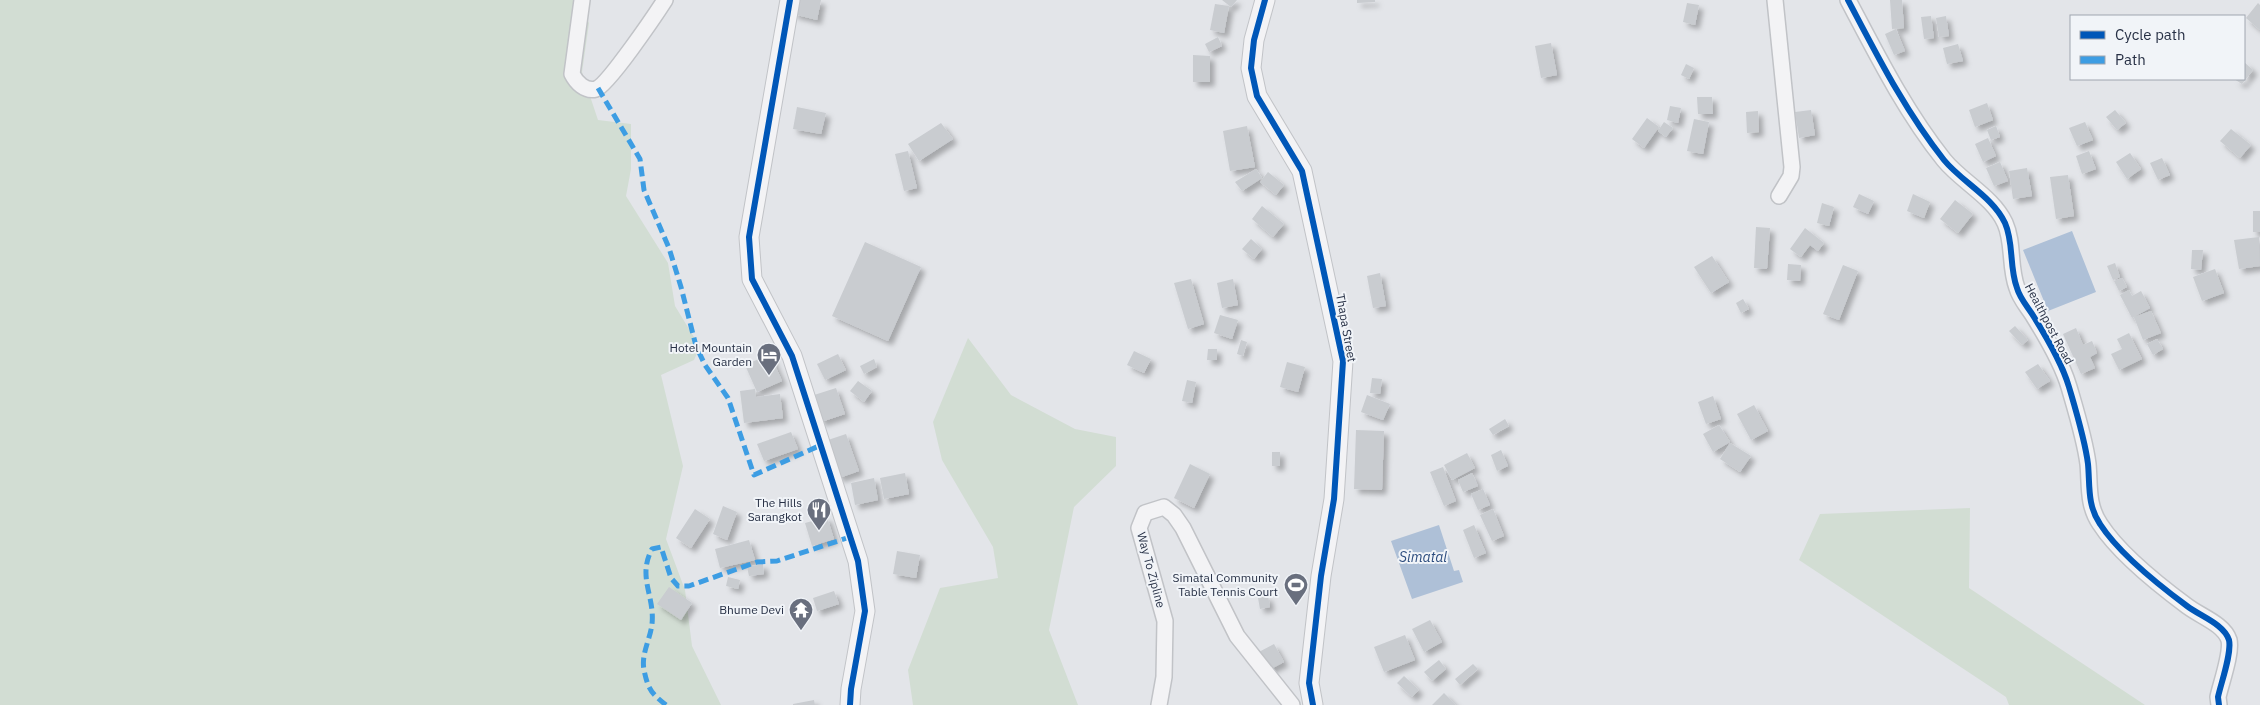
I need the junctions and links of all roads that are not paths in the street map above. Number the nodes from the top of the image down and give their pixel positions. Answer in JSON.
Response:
{"nodes":[{"id":1,"x":582,"y":0,"type":"edge"},
{"id":2,"x":665,"y":0,"type":"edge"},
{"id":3,"x":790,"y":0,"type":"edge"},
{"id":4,"x":1265,"y":0,"type":"edge"},
{"id":5,"x":1775,"y":0,"type":"edge"},
{"id":6,"x":1848,"y":0,"type":"edge"},
{"id":7,"x":1778,"y":196,"type":"dead end"},
{"id":8,"x":850,"y":705,"type":"edge"},
{"id":9,"x":1159,"y":705,"type":"edge"},
{"id":10,"x":1292,"y":705,"type":"edge"},
{"id":11,"x":1313,"y":705,"type":"edge"},
{"id":12,"x":2219,"y":705,"type":"edge"}],
"edges":[{"from":1,"to":2,"type":"street"},
{"from":3,"to":8,"type":"street"},
{"from":4,"to":11,"type":"street","name":"Thapa Street"},
{"from":5,"to":7,"type":"street"},
{"from":6,"to":12,"type":"street","name":"Healthpost Road"},
{"from":9,"to":10,"type":"street","name":"Way To Zipline"}]}
